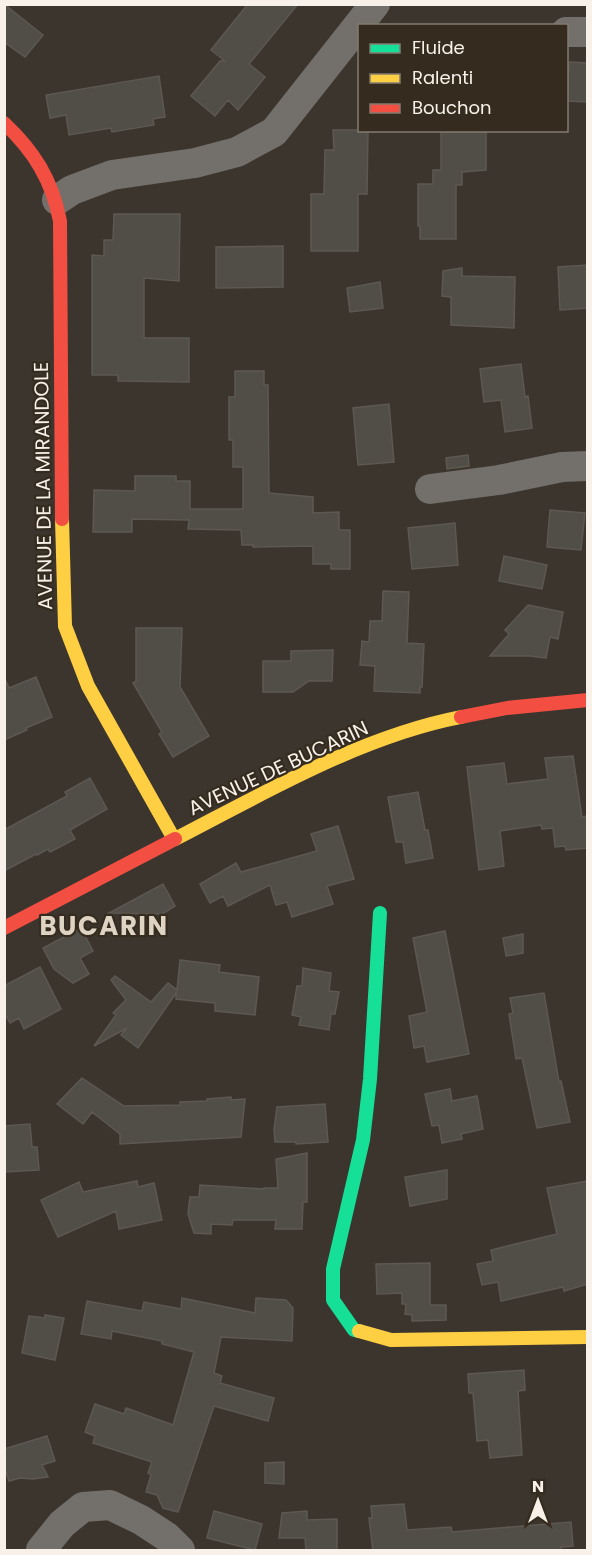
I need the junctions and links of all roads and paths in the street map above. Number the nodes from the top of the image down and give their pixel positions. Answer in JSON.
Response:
{"nodes":[{"id":1,"x":375,"y":4,"type":"edge"},
{"id":2,"x":359,"y":24,"type":"edge"},
{"id":3,"x":358,"y":26,"type":"edge"},
{"id":4,"x":588,"y":32,"type":"edge"},
{"id":5,"x":568,"y":33,"type":"edge"},
{"id":6,"x":4,"y":123,"type":"edge"},
{"id":7,"x":57,"y":200,"type":"junction"},
{"id":8,"x":588,"y":466,"type":"edge"},
{"id":9,"x":430,"y":489,"type":"dead end"},
{"id":10,"x":588,"y":700,"type":"edge"},
{"id":11,"x":174,"y":839,"type":"junction"},
{"id":12,"x":380,"y":913,"type":"dead end"},
{"id":13,"x":4,"y":928,"type":"edge"},
{"id":14,"x":588,"y":1337,"type":"edge"},
{"id":15,"x":40,"y":1551,"type":"edge"},
{"id":16,"x":180,"y":1551,"type":"edge"}],
"edges":[{"from":1,"to":2,"type":"street"},
{"from":3,"to":7,"type":"street"},
{"from":4,"to":5,"type":"street"},
{"from":6,"to":7,"type":"street","name":"AVENUE DE LA MIRANDOLE"},
{"from":7,"to":11,"type":"street","name":"AVENUE DE LA MIRANDOLE"},
{"from":8,"to":9,"type":"street"},
{"from":10,"to":11,"type":"street","name":"AVENUE DE BUCARIN"},
{"from":11,"to":13,"type":"street","name":"AVENUE DE BUCARIN"},
{"from":12,"to":14,"type":"street"},
{"from":15,"to":16,"type":"street"}]}
